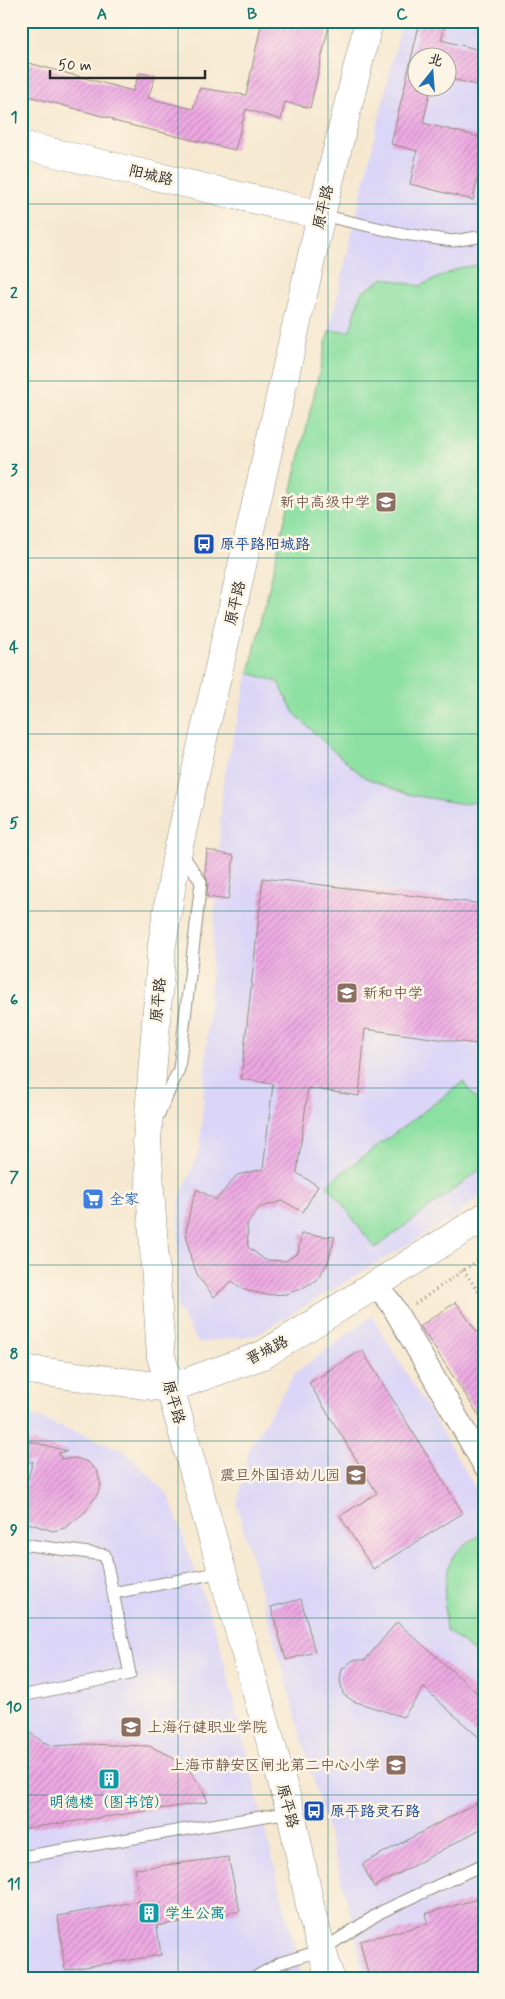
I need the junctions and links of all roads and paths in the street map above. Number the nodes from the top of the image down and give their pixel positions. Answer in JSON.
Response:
{"nodes":[{"id":1,"x":369,"y":21,"type":"edge"},
{"id":2,"x":21,"y":145,"type":"edge"},
{"id":3,"x":321,"y":215,"type":"junction"},
{"id":4,"x":484,"y":236,"type":"edge"},
{"id":5,"x":484,"y":1217,"type":"edge"},
{"id":6,"x":484,"y":1256,"type":"edge"},
{"id":7,"x":463,"y":1270,"type":"junction"},
{"id":8,"x":376,"y":1284,"type":"junction"},
{"id":9,"x":484,"y":1299,"type":"edge"},
{"id":10,"x":398,"y":1316,"type":"junction"},
{"id":11,"x":21,"y":1369,"type":"edge"},
{"id":12,"x":170,"y":1388,"type":"junction"},
{"id":13,"x":484,"y":1465,"type":"edge"},
{"id":14,"x":21,"y":1544,"type":"edge"},
{"id":15,"x":222,"y":1572,"type":"junction"},
{"id":16,"x":113,"y":1593,"type":"junction"},
{"id":17,"x":21,"y":1696,"type":"edge"},
{"id":18,"x":290,"y":1812,"type":"junction"},
{"id":19,"x":21,"y":1857,"type":"edge"},
{"id":20,"x":484,"y":1864,"type":"edge"},
{"id":21,"x":322,"y":1950,"type":"junction"},
{"id":22,"x":254,"y":1978,"type":"edge"},
{"id":23,"x":330,"y":1978,"type":"edge"}],
"edges":[{"from":1,"to":3,"type":"street","name":"原平路"},
{"from":2,"to":3,"type":"street","name":"阳城路"},
{"from":3,"to":4,"type":"lane"},
{"from":3,"to":12,"type":"street","name":"原平路"},
{"from":5,"to":8,"type":"street","name":"晋城路"},
{"from":6,"to":7,"type":"path"},
{"from":7,"to":9,"type":"path"},
{"from":7,"to":10,"type":"path"},
{"from":8,"to":10,"type":"street"},
{"from":8,"to":12,"type":"street","name":"晋城路"},
{"from":10,"to":13,"type":"street"},
{"from":11,"to":12,"type":"street","name":"晋城路"},
{"from":12,"to":15,"type":"street","name":"原平路"},
{"from":14,"to":16,"type":"lane"},
{"from":15,"to":16,"type":"lane"},
{"from":15,"to":18,"type":"street","name":"原平路"},
{"from":16,"to":17,"type":"lane"},
{"from":18,"to":19,"type":"lane"},
{"from":18,"to":21,"type":"street","name":"原平路"},
{"from":20,"to":21,"type":"lane"},
{"from":21,"to":22,"type":"lane"},
{"from":21,"to":23,"type":"street","name":"原平路"}]}
